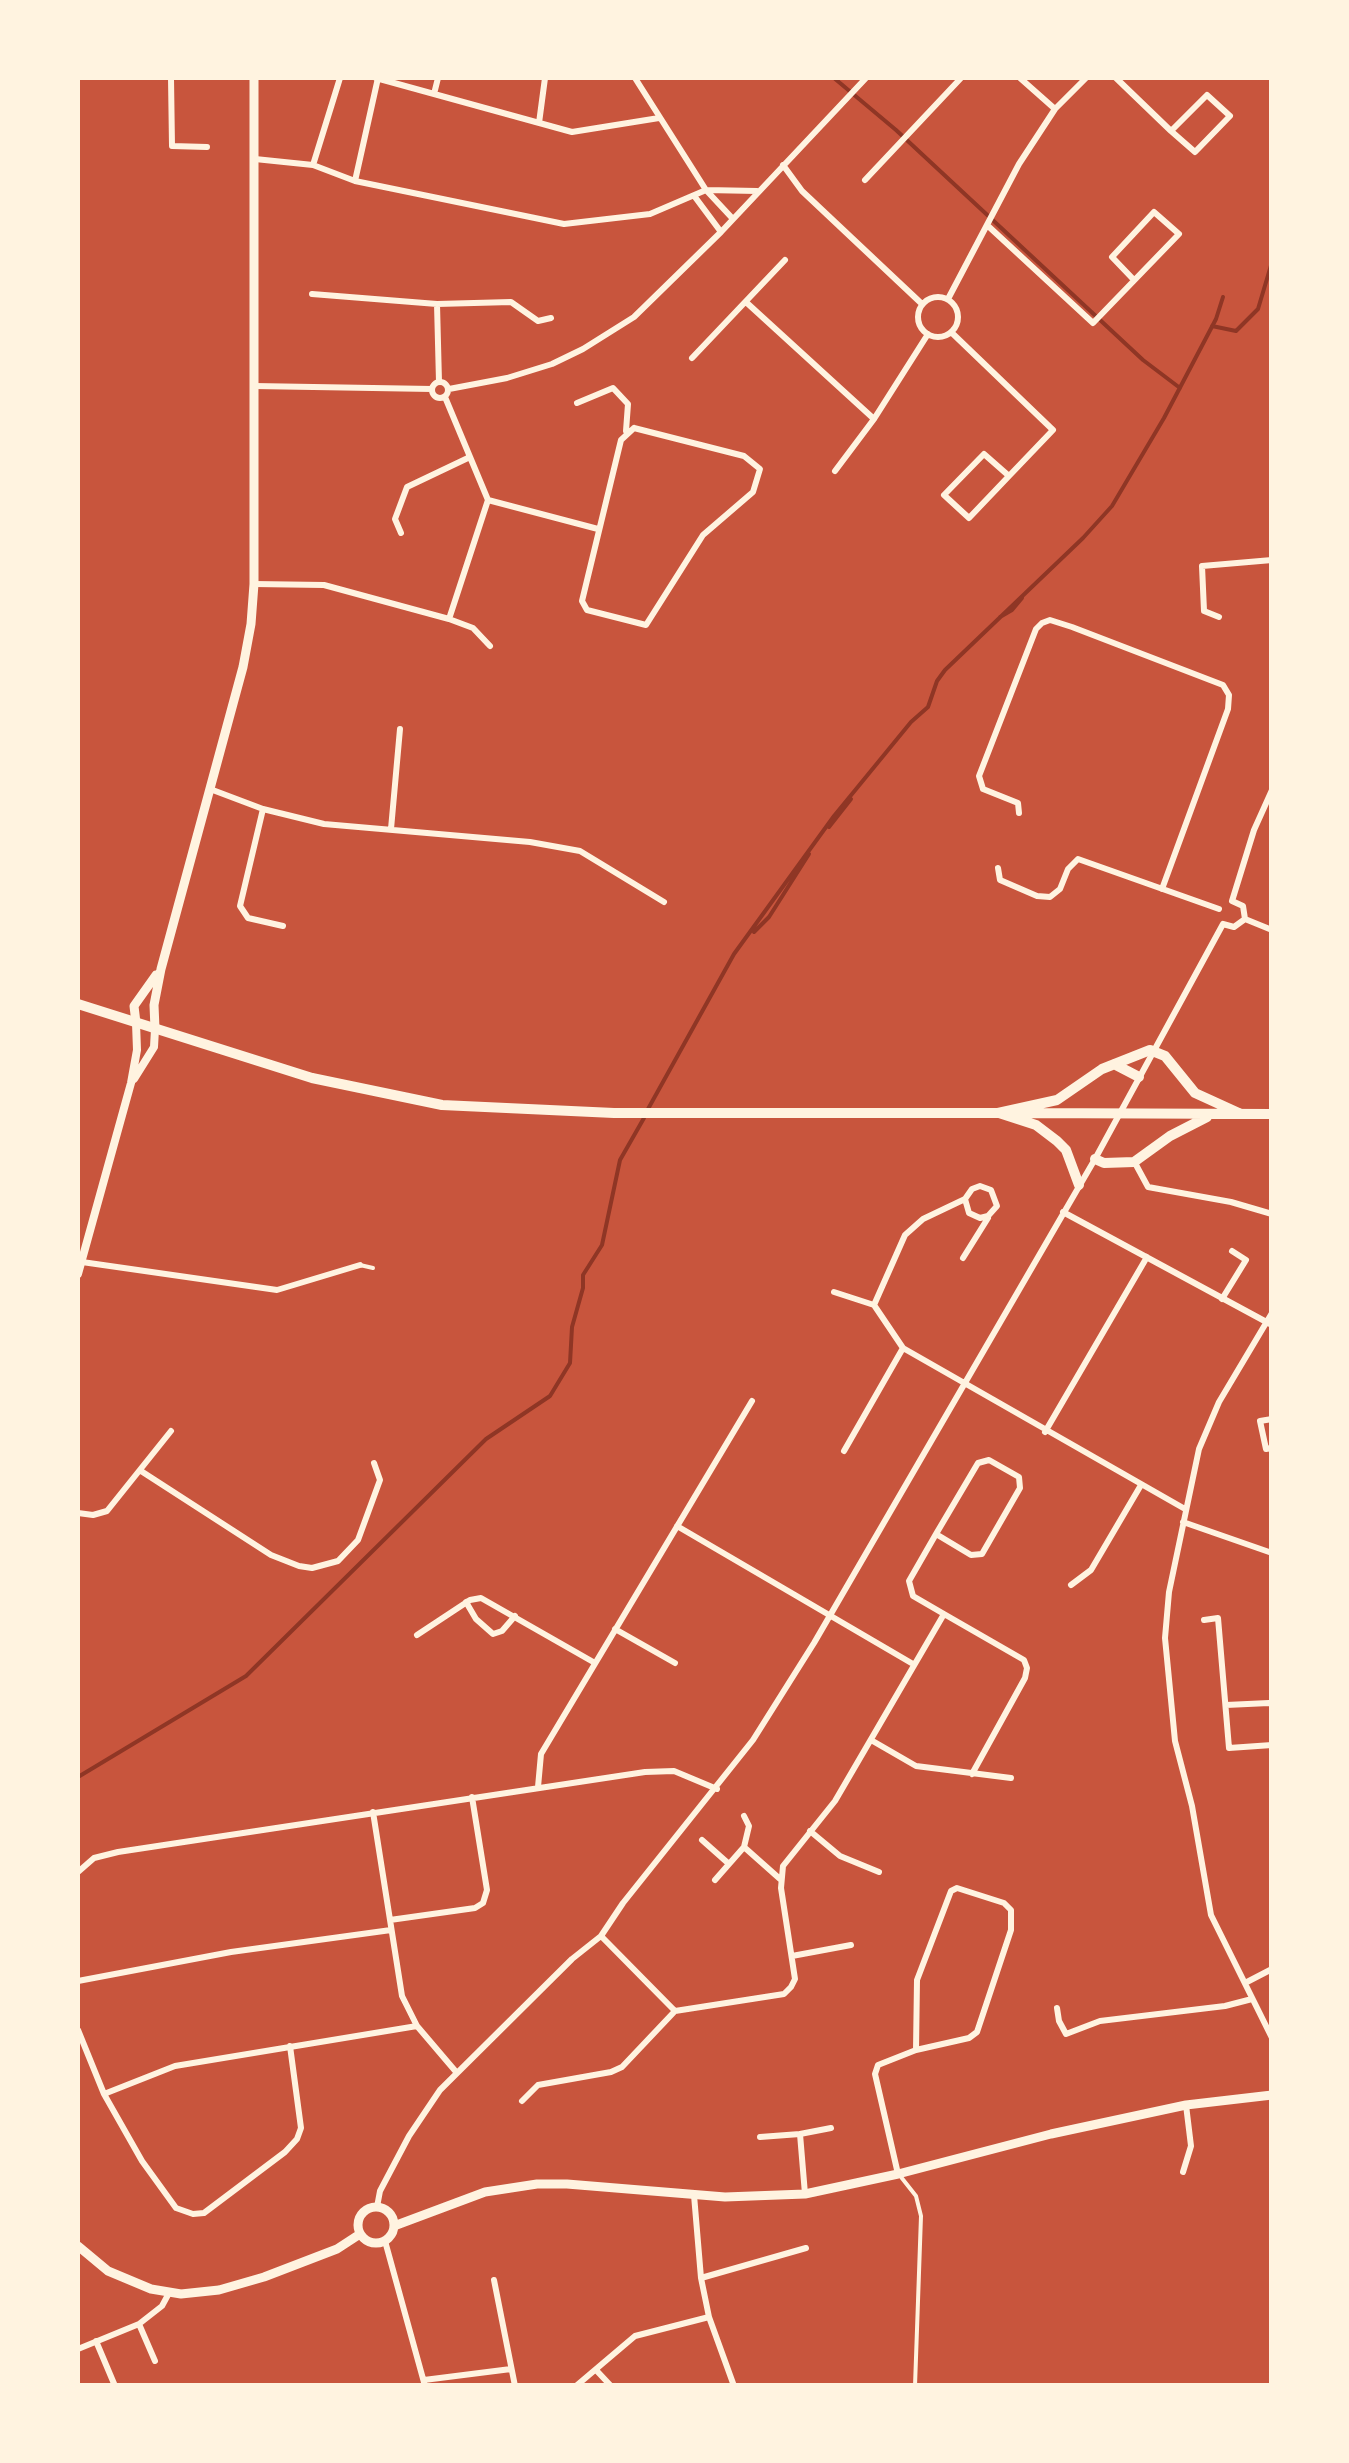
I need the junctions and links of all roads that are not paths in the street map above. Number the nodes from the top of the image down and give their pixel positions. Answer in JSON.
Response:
{"nodes":[{"id":1,"x":171,"y":78,"type":"edge"},
{"id":2,"x":254,"y":78,"type":"edge"},
{"id":3,"x":340,"y":78,"type":"edge"},
{"id":4,"x":377,"y":78,"type":"edge"},
{"id":5,"x":438,"y":78,"type":"edge"},
{"id":6,"x":545,"y":78,"type":"edge"},
{"id":7,"x":635,"y":78,"type":"edge"},
{"id":8,"x":866,"y":78,"type":"edge"},
{"id":9,"x":961,"y":78,"type":"edge"},
{"id":10,"x":1020,"y":78,"type":"edge"},
{"id":11,"x":1086,"y":78,"type":"edge"},
{"id":12,"x":1116,"y":78,"type":"edge"},
{"id":13,"x":434,"y":94,"type":"junction"},
{"id":14,"x":1056,"y":110,"type":"junction"},
{"id":15,"x":659,"y":118,"type":"junction"},
{"id":16,"x":539,"y":124,"type":"junction"},
{"id":17,"x":1171,"y":131,"type":"junction"},
{"id":18,"x":207,"y":146,"type":"dead end"},
{"id":19,"x":255,"y":159,"type":"junction"},
{"id":20,"x":313,"y":165,"type":"junction"},
{"id":21,"x":783,"y":165,"type":"junction"},
{"id":22,"x":865,"y":180,"type":"dead end"},
{"id":23,"x":355,"y":181,"type":"junction"},
{"id":24,"x":706,"y":190,"type":"junction"},
{"id":25,"x":758,"y":191,"type":"junction"},
{"id":26,"x":695,"y":197,"type":"junction"},
{"id":27,"x":733,"y":219,"type":"junction"},
{"id":28,"x":987,"y":225,"type":"junction"},
{"id":29,"x":721,"y":232,"type":"junction"},
{"id":30,"x":785,"y":260,"type":"dead end"},
{"id":31,"x":1134,"y":280,"type":"junction"},
{"id":32,"x":312,"y":294,"type":"dead end"},
{"id":33,"x":948,"y":299,"type":"junction"},
{"id":34,"x":747,"y":303,"type":"junction"},
{"id":35,"x":438,"y":304,"type":"junction"},
{"id":36,"x":922,"y":304,"type":"junction"},
{"id":37,"x":551,"y":318,"type":"dead end"},
{"id":38,"x":951,"y":332,"type":"junction"},
{"id":39,"x":928,"y":334,"type":"junction"},
{"id":40,"x":692,"y":358,"type":"dead end"},
{"id":41,"x":440,"y":382,"type":"junction"},
{"id":42,"x":254,"y":386,"type":"junction"},
{"id":43,"x":432,"y":389,"type":"junction"},
{"id":44,"x":447,"y":393,"type":"junction"},
{"id":45,"x":576,"y":403,"type":"dead end"},
{"id":46,"x":874,"y":419,"type":"junction"},
{"id":47,"x":626,"y":432,"type":"junction"},
{"id":48,"x":470,"y":458,"type":"junction"},
{"id":49,"x":835,"y":471,"type":"dead end"},
{"id":50,"x":1009,"y":476,"type":"junction"},
{"id":51,"x":488,"y":500,"type":"junction"},
{"id":52,"x":598,"y":528,"type":"junction"},
{"id":53,"x":402,"y":533,"type":"dead end"},
{"id":54,"x":1272,"y":560,"type":"edge"},
{"id":55,"x":254,"y":584,"type":"junction"},
{"id":56,"x":1220,"y":617,"type":"dead end"},
{"id":57,"x":449,"y":619,"type":"junction"},
{"id":58,"x":490,"y":646,"type":"dead end"},
{"id":59,"x":400,"y":728,"type":"dead end"},
{"id":60,"x":210,"y":788,"type":"junction"},
{"id":61,"x":1272,"y":790,"type":"edge"},
{"id":62,"x":263,"y":809,"type":"junction"},
{"id":63,"x":1019,"y":813,"type":"dead end"},
{"id":64,"x":390,"y":829,"type":"junction"},
{"id":65,"x":998,"y":868,"type":"dead end"},
{"id":66,"x":1162,"y":889,"type":"junction"},
{"id":67,"x":1232,"y":901,"type":"junction"},
{"id":68,"x":664,"y":902,"type":"dead end"},
{"id":69,"x":1220,"y":910,"type":"junction"},
{"id":70,"x":1245,"y":919,"type":"junction"},
{"id":71,"x":1223,"y":924,"type":"junction"},
{"id":72,"x":284,"y":926,"type":"dead end"},
{"id":73,"x":1272,"y":930,"type":"edge"},
{"id":74,"x":160,"y":969,"type":"junction"},
{"id":75,"x":78,"y":1004,"type":"edge"},
{"id":76,"x":136,"y":1023,"type":"junction"},
{"id":77,"x":155,"y":1029,"type":"junction"},
{"id":78,"x":1154,"y":1051,"type":"junction"},
{"id":79,"x":1113,"y":1064,"type":"junction"},
{"id":80,"x":1139,"y":1077,"type":"junction"},
{"id":81,"x":131,"y":1083,"type":"junction"},
{"id":82,"x":998,"y":1113,"type":"junction"},
{"id":83,"x":1213,"y":1114,"type":"junction"},
{"id":84,"x":1241,"y":1114,"type":"junction"},
{"id":85,"x":1272,"y":1114,"type":"edge"},
{"id":86,"x":1095,"y":1158,"type":"junction"},
{"id":87,"x":1134,"y":1162,"type":"junction"},
{"id":88,"x":1079,"y":1185,"type":"junction"},
{"id":89,"x":965,"y":1199,"type":"junction"},
{"id":90,"x":1063,"y":1212,"type":"junction"},
{"id":91,"x":1272,"y":1214,"type":"edge"},
{"id":92,"x":988,"y":1216,"type":"junction"},
{"id":93,"x":1232,"y":1251,"type":"dead end"},
{"id":94,"x":1147,"y":1256,"type":"junction"},
{"id":95,"x":963,"y":1258,"type":"dead end"},
{"id":96,"x":82,"y":1262,"type":"junction"},
{"id":97,"x":360,"y":1265,"type":"joint"},
{"id":98,"x":372,"y":1268,"type":"dead end"},
{"id":99,"x":78,"y":1274,"type":"edge"},
{"id":100,"x":834,"y":1292,"type":"dead end"},
{"id":101,"x":1222,"y":1299,"type":"junction"},
{"id":102,"x":874,"y":1305,"type":"junction"},
{"id":103,"x":1272,"y":1313,"type":"edge"},
{"id":104,"x":1268,"y":1324,"type":"edge"},
{"id":105,"x":903,"y":1348,"type":"junction"},
{"id":106,"x":964,"y":1383,"type":"junction"},
{"id":107,"x":752,"y":1402,"type":"dead end"},
{"id":108,"x":1272,"y":1419,"type":"edge"},
{"id":109,"x":171,"y":1431,"type":"dead end"},
{"id":110,"x":1046,"y":1432,"type":"junction"},
{"id":111,"x":1272,"y":1448,"type":"edge"},
{"id":112,"x":844,"y":1451,"type":"dead end"},
{"id":113,"x":374,"y":1464,"type":"dead end"},
{"id":114,"x":142,"y":1471,"type":"junction"},
{"id":115,"x":1141,"y":1485,"type":"junction"},
{"id":116,"x":1185,"y":1510,"type":"junction"},
{"id":117,"x":78,"y":1513,"type":"edge"},
{"id":118,"x":1183,"y":1522,"type":"junction"},
{"id":119,"x":677,"y":1526,"type":"junction"},
{"id":120,"x":936,"y":1534,"type":"junction"},
{"id":121,"x":1272,"y":1553,"type":"edge"},
{"id":122,"x":1071,"y":1584,"type":"dead end"},
{"id":123,"x":466,"y":1602,"type":"junction"},
{"id":124,"x":944,"y":1614,"type":"junction"},
{"id":125,"x":515,"y":1616,"type":"junction"},
{"id":126,"x":830,"y":1616,"type":"junction"},
{"id":127,"x":1204,"y":1620,"type":"dead end"},
{"id":128,"x":616,"y":1629,"type":"junction"},
{"id":129,"x":417,"y":1636,"type":"dead end"},
{"id":130,"x":596,"y":1662,"type":"junction"},
{"id":131,"x":675,"y":1663,"type":"dead end"},
{"id":132,"x":914,"y":1664,"type":"junction"},
{"id":133,"x":1270,"y":1700,"type":"edge"},
{"id":134,"x":1226,"y":1706,"type":"junction"},
{"id":135,"x":1272,"y":1728,"type":"edge"},
{"id":136,"x":871,"y":1740,"type":"junction"},
{"id":137,"x":1272,"y":1745,"type":"edge"},
{"id":138,"x":972,"y":1774,"type":"junction"},
{"id":139,"x":1010,"y":1778,"type":"dead end"},
{"id":140,"x":538,"y":1787,"type":"junction"},
{"id":141,"x":717,"y":1789,"type":"junction"},
{"id":142,"x":472,"y":1797,"type":"junction"},
{"id":143,"x":373,"y":1812,"type":"junction"},
{"id":144,"x":744,"y":1816,"type":"dead end"},
{"id":145,"x":810,"y":1832,"type":"junction"},
{"id":146,"x":702,"y":1840,"type":"dead end"},
{"id":147,"x":744,"y":1847,"type":"junction"},
{"id":148,"x":729,"y":1864,"type":"junction"},
{"id":149,"x":78,"y":1872,"type":"edge"},
{"id":150,"x":879,"y":1872,"type":"dead end"},
{"id":151,"x":780,"y":1879,"type":"junction"},
{"id":152,"x":715,"y":1880,"type":"dead end"},
{"id":153,"x":390,"y":1920,"type":"junction"},
{"id":154,"x":390,"y":1930,"type":"junction"},
{"id":155,"x":601,"y":1936,"type":"junction"},
{"id":156,"x":851,"y":1945,"type":"dead end"},
{"id":157,"x":792,"y":1956,"type":"junction"},
{"id":158,"x":1272,"y":1969,"type":"edge"},
{"id":159,"x":78,"y":1981,"type":"edge"},
{"id":160,"x":1245,"y":1983,"type":"junction"},
{"id":161,"x":1252,"y":1999,"type":"junction"},
{"id":162,"x":1056,"y":2008,"type":"dead end"},
{"id":163,"x":675,"y":2011,"type":"junction"},
{"id":164,"x":417,"y":2026,"type":"junction"},
{"id":165,"x":78,"y":2030,"type":"edge"},
{"id":166,"x":1272,"y":2038,"type":"edge"},
{"id":167,"x":290,"y":2046,"type":"junction"},
{"id":168,"x":916,"y":2050,"type":"junction"},
{"id":169,"x":457,"y":2073,"type":"junction"},
{"id":170,"x":104,"y":2094,"type":"junction"},
{"id":171,"x":1272,"y":2095,"type":"edge"},
{"id":172,"x":522,"y":2101,"type":"dead end"},
{"id":173,"x":1186,"y":2105,"type":"junction"},
{"id":174,"x":832,"y":2128,"type":"dead end"},
{"id":175,"x":800,"y":2134,"type":"junction"},
{"id":176,"x":760,"y":2137,"type":"dead end"},
{"id":177,"x":1183,"y":2172,"type":"dead end"},
{"id":178,"x":898,"y":2174,"type":"junction"},
{"id":179,"x":804,"y":2194,"type":"junction"},
{"id":180,"x":694,"y":2195,"type":"junction"},
{"id":181,"x":376,"y":2206,"type":"junction"},
{"id":182,"x":394,"y":2226,"type":"junction"},
{"id":183,"x":360,"y":2234,"type":"junction"},
{"id":184,"x":384,"y":2241,"type":"junction"},
{"id":185,"x":78,"y":2246,"type":"edge"},
{"id":186,"x":806,"y":2248,"type":"dead end"},
{"id":187,"x":701,"y":2278,"type":"junction"},
{"id":188,"x":494,"y":2280,"type":"dead end"},
{"id":189,"x":168,"y":2292,"type":"junction"},
{"id":190,"x":709,"y":2317,"type":"junction"},
{"id":191,"x":140,"y":2324,"type":"junction"},
{"id":192,"x":96,"y":2341,"type":"junction"},
{"id":193,"x":78,"y":2349,"type":"edge"},
{"id":194,"x":156,"y":2361,"type":"dead end"},
{"id":195,"x":511,"y":2368,"type":"junction"},
{"id":196,"x":596,"y":2370,"type":"junction"},
{"id":197,"x":425,"y":2382,"type":"edge"},
{"id":198,"x":116,"y":2386,"type":"edge"},
{"id":199,"x":515,"y":2386,"type":"edge"},
{"id":200,"x":576,"y":2386,"type":"edge"},
{"id":201,"x":611,"y":2386,"type":"edge"},
{"id":202,"x":734,"y":2386,"type":"edge"},
{"id":203,"x":915,"y":2386,"type":"edge"}],
"edges":[{"from":1,"to":18,"type":"street"},
{"from":2,"to":19,"type":"main road"},
{"from":3,"to":20,"type":"street"},
{"from":4,"to":13,"type":"street"},
{"from":4,"to":23,"type":"street"},
{"from":5,"to":13,"type":"street"},
{"from":6,"to":16,"type":"street"},
{"from":7,"to":15,"type":"street"},
{"from":8,"to":21,"type":"street"},
{"from":9,"to":22,"type":"street"},
{"from":10,"to":14,"type":"street"},
{"from":11,"to":14,"type":"street"},
{"from":12,"to":17,"type":"street"},
{"from":13,"to":16,"type":"street"},
{"from":14,"to":28,"type":"street"},
{"from":15,"to":16,"type":"street"},
{"from":15,"to":24,"type":"street"},
{"from":17,"to":17,"type":"street"},
{"from":19,"to":20,"type":"street"},
{"from":19,"to":42,"type":"main road"},
{"from":20,"to":23,"type":"street"},
{"from":21,"to":25,"type":"street"},
{"from":21,"to":36,"type":"street"},
{"from":23,"to":26,"type":"street"},
{"from":24,"to":25,"type":"street"},
{"from":24,"to":26,"type":"street"},
{"from":24,"to":27,"type":"street"},
{"from":25,"to":27,"type":"street"},
{"from":26,"to":29,"type":"street"},
{"from":27,"to":29,"type":"street"},
{"from":28,"to":31,"type":"street"},
{"from":28,"to":33,"type":"street"},
{"from":29,"to":44,"type":"street"},
{"from":30,"to":34,"type":"street"},
{"from":31,"to":31,"type":"street"},
{"from":32,"to":35,"type":"street"},
{"from":33,"to":36,"type":"street"},
{"from":33,"to":38,"type":"street"},
{"from":34,"to":40,"type":"street"},
{"from":34,"to":46,"type":"street"},
{"from":35,"to":37,"type":"street"},
{"from":35,"to":41,"type":"street"},
{"from":36,"to":39,"type":"street"},
{"from":38,"to":39,"type":"street"},
{"from":38,"to":50,"type":"street"},
{"from":39,"to":46,"type":"street"},
{"from":41,"to":43,"type":"street"},
{"from":41,"to":44,"type":"street"},
{"from":42,"to":43,"type":"street"},
{"from":42,"to":55,"type":"main road"},
{"from":43,"to":44,"type":"street"},
{"from":44,"to":48,"type":"street"},
{"from":45,"to":47,"type":"street"},
{"from":46,"to":49,"type":"street"},
{"from":47,"to":52,"type":"street"},
{"from":47,"to":52,"type":"street"},
{"from":48,"to":51,"type":"street"},
{"from":48,"to":53,"type":"street"},
{"from":50,"to":50,"type":"street"},
{"from":51,"to":52,"type":"street"},
{"from":51,"to":57,"type":"street"},
{"from":54,"to":56,"type":"street"},
{"from":55,"to":57,"type":"street"},
{"from":55,"to":60,"type":"main road"},
{"from":57,"to":58,"type":"street"},
{"from":59,"to":64,"type":"street"},
{"from":60,"to":62,"type":"street"},
{"from":60,"to":74,"type":"main road"},
{"from":61,"to":67,"type":"street"},
{"from":62,"to":64,"type":"street"},
{"from":62,"to":72,"type":"street"},
{"from":63,"to":66,"type":"street"},
{"from":64,"to":68,"type":"street"},
{"from":65,"to":66,"type":"street"},
{"from":66,"to":69,"type":"street"},
{"from":67,"to":69,"type":"street"},
{"from":67,"to":70,"type":"street"},
{"from":69,"to":71,"type":"street"},
{"from":70,"to":71,"type":"street"},
{"from":70,"to":73,"type":"street"},
{"from":71,"to":78,"type":"street"},
{"from":74,"to":76,"type":"main road"},
{"from":74,"to":77,"type":"main road"},
{"from":75,"to":76,"type":"main road"},
{"from":76,"to":77,"type":"main road"},
{"from":76,"to":81,"type":"street"},
{"from":77,"to":81,"type":"street"},
{"from":77,"to":82,"type":"main road"},
{"from":78,"to":79,"type":"main road"},
{"from":78,"to":80,"type":"street"},
{"from":78,"to":84,"type":"main road"},
{"from":79,"to":80,"type":"main road"},
{"from":79,"to":82,"type":"main road"},
{"from":80,"to":86,"type":"street"},
{"from":81,"to":96,"type":"street"},
{"from":82,"to":83,"type":"main road"},
{"from":82,"to":88,"type":"main road"},
{"from":83,"to":84,"type":"main road"},
{"from":83,"to":87,"type":"main road"},
{"from":84,"to":85,"type":"main road"},
{"from":86,"to":87,"type":"main road"},
{"from":86,"to":88,"type":"street"},
{"from":87,"to":91,"type":"street"},
{"from":88,"to":90,"type":"street"},
{"from":89,"to":92,"type":"street"},
{"from":89,"to":92,"type":"street"},
{"from":89,"to":102,"type":"street"},
{"from":90,"to":94,"type":"street"},
{"from":90,"to":106,"type":"street"},
{"from":92,"to":95,"type":"street"},
{"from":93,"to":101,"type":"street"},
{"from":94,"to":101,"type":"street"},
{"from":94,"to":110,"type":"street"},
{"from":96,"to":97,"type":"street"},
{"from":96,"to":99,"type":"street"},
{"from":97,"to":98,"type":"lane"},
{"from":100,"to":102,"type":"street"},
{"from":101,"to":104,"type":"street"},
{"from":102,"to":105,"type":"street"},
{"from":103,"to":104,"type":"street"},
{"from":104,"to":116,"type":"street"},
{"from":105,"to":106,"type":"street"},
{"from":105,"to":112,"type":"street"},
{"from":106,"to":110,"type":"street"},
{"from":106,"to":126,"type":"street"},
{"from":107,"to":119,"type":"street"},
{"from":108,"to":111,"type":"street"},
{"from":109,"to":114,"type":"street"},
{"from":110,"to":115,"type":"street"},
{"from":113,"to":114,"type":"street"},
{"from":114,"to":117,"type":"street"},
{"from":115,"to":116,"type":"street"},
{"from":115,"to":122,"type":"street"},
{"from":116,"to":118,"type":"street"},
{"from":118,"to":121,"type":"street"},
{"from":118,"to":160,"type":"street"},
{"from":119,"to":126,"type":"street"},
{"from":119,"to":128,"type":"street"},
{"from":120,"to":120,"type":"street"},
{"from":120,"to":124,"type":"street"},
{"from":123,"to":125,"type":"street"},
{"from":123,"to":125,"type":"street"},
{"from":123,"to":129,"type":"street"},
{"from":124,"to":132,"type":"street"},
{"from":124,"to":138,"type":"street"},
{"from":125,"to":130,"type":"street"},
{"from":126,"to":132,"type":"street"},
{"from":126,"to":141,"type":"street"},
{"from":127,"to":134,"type":"street"},
{"from":128,"to":130,"type":"street"},
{"from":128,"to":131,"type":"street"},
{"from":130,"to":140,"type":"street"},
{"from":132,"to":136,"type":"street"},
{"from":133,"to":134,"type":"street"},
{"from":133,"to":135,"type":"street"},
{"from":134,"to":137,"type":"street"},
{"from":136,"to":138,"type":"street"},
{"from":136,"to":145,"type":"street"},
{"from":138,"to":139,"type":"street"},
{"from":140,"to":141,"type":"street"},
{"from":140,"to":142,"type":"street"},
{"from":141,"to":155,"type":"street"},
{"from":142,"to":143,"type":"street"},
{"from":142,"to":153,"type":"street"},
{"from":143,"to":149,"type":"street"},
{"from":143,"to":153,"type":"street"},
{"from":144,"to":147,"type":"street"},
{"from":145,"to":150,"type":"street"},
{"from":145,"to":151,"type":"street"},
{"from":146,"to":148,"type":"street"},
{"from":147,"to":148,"type":"street"},
{"from":147,"to":151,"type":"street"},
{"from":148,"to":152,"type":"street"},
{"from":151,"to":157,"type":"street"},
{"from":153,"to":154,"type":"street"},
{"from":154,"to":159,"type":"street"},
{"from":154,"to":164,"type":"street"},
{"from":155,"to":163,"type":"street"},
{"from":155,"to":169,"type":"street"},
{"from":156,"to":157,"type":"street"},
{"from":157,"to":163,"type":"street"},
{"from":158,"to":160,"type":"street"},
{"from":160,"to":161,"type":"street"},
{"from":161,"to":162,"type":"street"},
{"from":161,"to":166,"type":"street"},
{"from":163,"to":172,"type":"street"},
{"from":164,"to":167,"type":"street"},
{"from":164,"to":169,"type":"street"},
{"from":165,"to":170,"type":"street"},
{"from":167,"to":170,"type":"street"},
{"from":167,"to":170,"type":"street"},
{"from":168,"to":168,"type":"street"},
{"from":168,"to":178,"type":"street"},
{"from":169,"to":181,"type":"street"},
{"from":171,"to":173,"type":"main road"},
{"from":173,"to":177,"type":"street"},
{"from":173,"to":178,"type":"main road"},
{"from":174,"to":175,"type":"street"},
{"from":175,"to":176,"type":"street"},
{"from":175,"to":179,"type":"street"},
{"from":178,"to":179,"type":"main road"},
{"from":178,"to":203,"type":"lane"},
{"from":179,"to":180,"type":"main road"},
{"from":180,"to":182,"type":"main road"},
{"from":180,"to":187,"type":"street"},
{"from":181,"to":182,"type":"main road"},
{"from":181,"to":183,"type":"main road"},
{"from":182,"to":184,"type":"main road"},
{"from":183,"to":184,"type":"main road"},
{"from":183,"to":189,"type":"main road"},
{"from":184,"to":197,"type":"street"},
{"from":185,"to":189,"type":"main road"},
{"from":186,"to":187,"type":"street"},
{"from":187,"to":190,"type":"street"},
{"from":188,"to":195,"type":"street"},
{"from":189,"to":191,"type":"street"},
{"from":190,"to":196,"type":"street"},
{"from":190,"to":202,"type":"street"},
{"from":191,"to":192,"type":"street"},
{"from":191,"to":194,"type":"street"},
{"from":192,"to":193,"type":"street"},
{"from":192,"to":198,"type":"street"},
{"from":195,"to":197,"type":"street"},
{"from":195,"to":199,"type":"street"},
{"from":196,"to":200,"type":"street"},
{"from":196,"to":201,"type":"street"}]}
